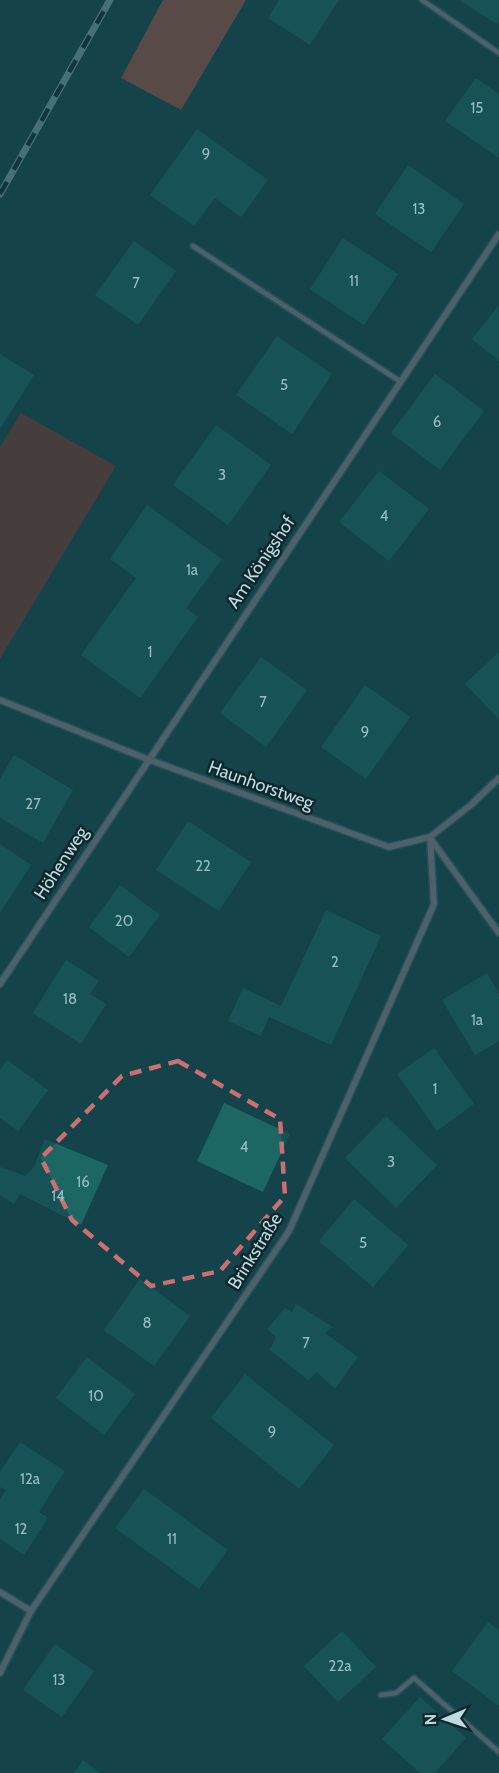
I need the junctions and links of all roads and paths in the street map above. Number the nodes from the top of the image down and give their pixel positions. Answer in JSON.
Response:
{"nodes":[{"id":1,"x":422,"y":0,"type":"edge"},
{"id":2,"x":499,"y":53,"type":"edge"},
{"id":3,"x":499,"y":234,"type":"edge"},
{"id":4,"x":193,"y":246,"type":"dead end"},
{"id":5,"x":400,"y":382,"type":"junction"},
{"id":6,"x":0,"y":700,"type":"edge"},
{"id":7,"x":147,"y":759,"type":"junction"},
{"id":8,"x":499,"y":778,"type":"edge"},
{"id":9,"x":430,"y":837,"type":"junction"},
{"id":10,"x":499,"y":933,"type":"edge"},
{"id":11,"x":0,"y":984,"type":"edge"},
{"id":12,"x":0,"y":1592,"type":"edge"},
{"id":13,"x":31,"y":1611,"type":"junction"},
{"id":14,"x":0,"y":1673,"type":"edge"},
{"id":15,"x":381,"y":1695,"type":"dead end"},
{"id":16,"x":499,"y":1752,"type":"edge"}],
"edges":[{"from":1,"to":2,"type":"lane"},
{"from":3,"to":5,"type":"street","name":"Am Königshof"},
{"from":4,"to":5,"type":"lane"},
{"from":5,"to":7,"type":"street","name":"Am Königshof"},
{"from":6,"to":7,"type":"street","name":"Haunhorstweg"},
{"from":7,"to":9,"type":"street","name":"Haunhorstweg"},
{"from":7,"to":11,"type":"street","name":"Höhenweg"},
{"from":8,"to":9,"type":"street","name":"Haunhorstweg"},
{"from":9,"to":10,"type":"street"},
{"from":9,"to":13,"type":"street","name":"Brinkstraße"},
{"from":12,"to":13,"type":"street"},
{"from":13,"to":14,"type":"street","name":"Brinkstraße"},
{"from":15,"to":16,"type":"lane"}]}
